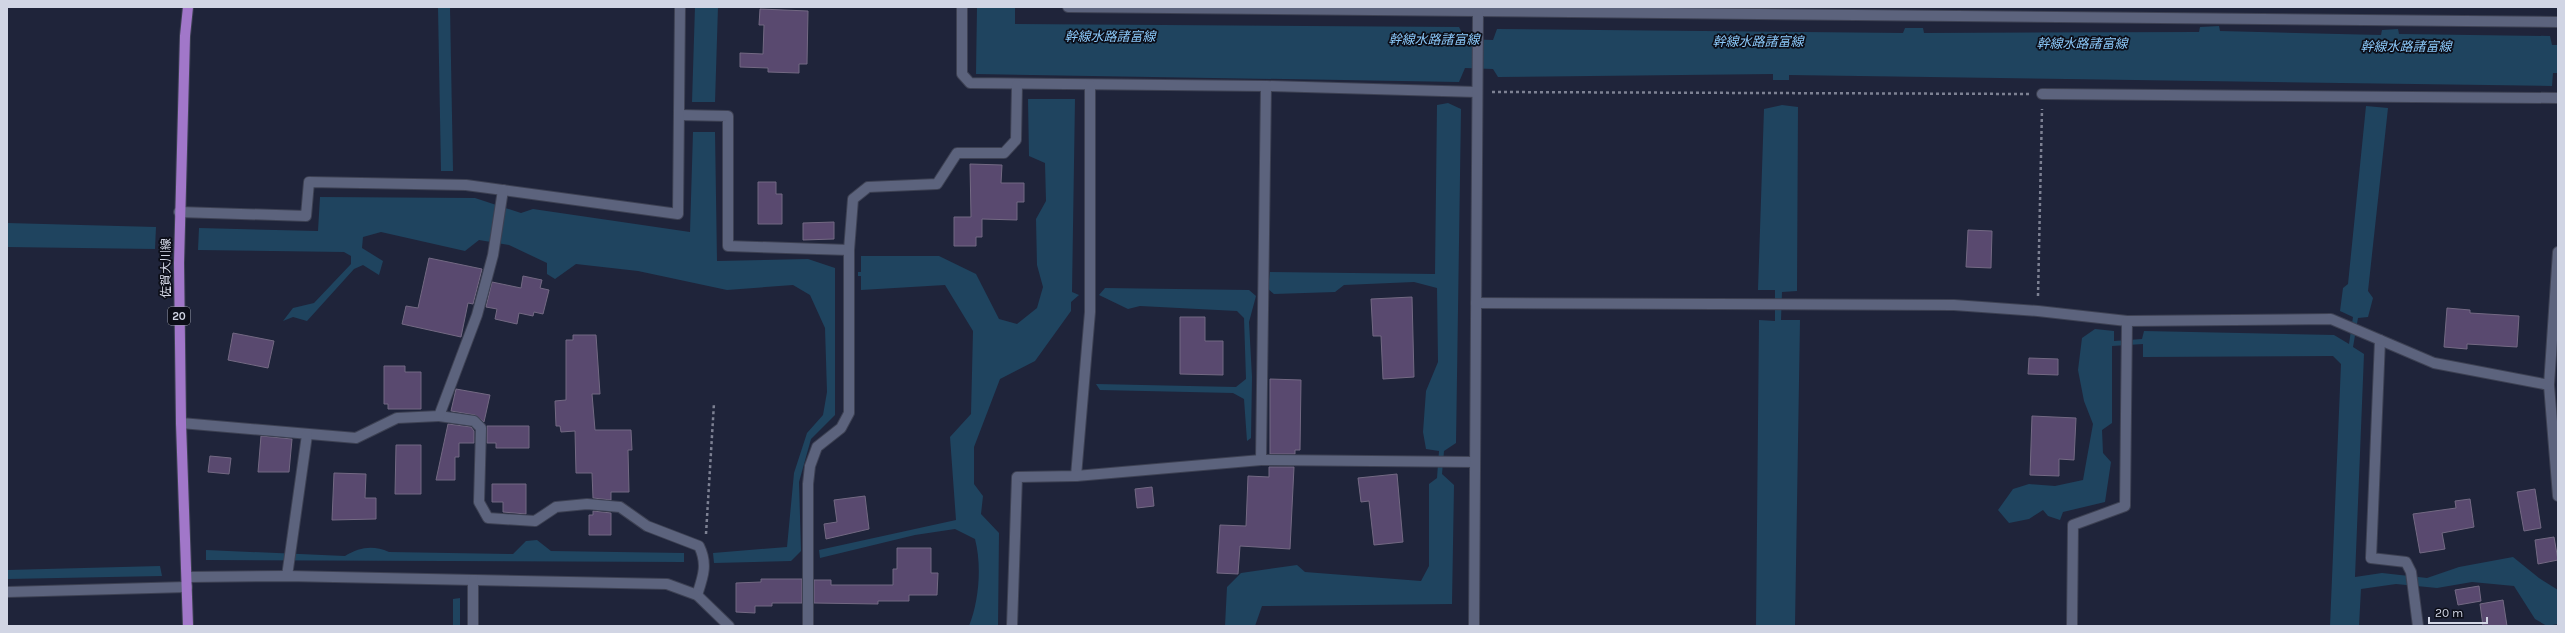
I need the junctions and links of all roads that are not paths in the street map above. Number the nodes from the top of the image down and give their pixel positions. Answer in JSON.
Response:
{"nodes":[{"id":1,"x":188,"y":7,"type":"edge"},
{"id":2,"x":680,"y":7,"type":"edge"},
{"id":3,"x":962,"y":7,"type":"edge"},
{"id":4,"x":1068,"y":7,"type":"edge"},
{"id":5,"x":1640,"y":10,"type":"edge"},
{"id":6,"x":1955,"y":11,"type":"edge"},
{"id":7,"x":1478,"y":12,"type":"junction"},
{"id":8,"x":2558,"y":22,"type":"edge"},
{"id":9,"x":1017,"y":85,"type":"junction"},
{"id":10,"x":1090,"y":85,"type":"junction"},
{"id":11,"x":1266,"y":86,"type":"junction"},
{"id":12,"x":1477,"y":92,"type":"junction"},
{"id":13,"x":2042,"y":94,"type":"road end"},
{"id":14,"x":2558,"y":98,"type":"edge"},
{"id":15,"x":680,"y":115,"type":"junction"},
{"id":16,"x":503,"y":190,"type":"junction"},
{"id":17,"x":179,"y":212,"type":"junction"},
{"id":18,"x":849,"y":250,"type":"junction"},
{"id":19,"x":2558,"y":252,"type":"edge"},
{"id":20,"x":1476,"y":303,"type":"junction"},
{"id":21,"x":2127,"y":322,"type":"junction"},
{"id":22,"x":2380,"y":340,"type":"junction"},
{"id":23,"x":2549,"y":385,"type":"junction"},
{"id":24,"x":439,"y":416,"type":"junction"},
{"id":25,"x":181,"y":422,"type":"junction"},
{"id":26,"x":307,"y":435,"type":"junction"},
{"id":27,"x":1261,"y":460,"type":"junction"},
{"id":28,"x":1475,"y":462,"type":"junction"},
{"id":29,"x":1076,"y":476,"type":"junction"},
{"id":30,"x":2558,"y":496,"type":"edge"},
{"id":31,"x":286,"y":576,"type":"junction"},
{"id":32,"x":473,"y":580,"type":"junction"},
{"id":33,"x":187,"y":582,"type":"junction"},
{"id":34,"x":7,"y":592,"type":"edge"},
{"id":35,"x":696,"y":595,"type":"junction"},
{"id":36,"x":188,"y":626,"type":"edge"},
{"id":37,"x":473,"y":626,"type":"edge"},
{"id":38,"x":729,"y":626,"type":"edge"},
{"id":39,"x":808,"y":626,"type":"edge"},
{"id":40,"x":1012,"y":626,"type":"edge"},
{"id":41,"x":1474,"y":626,"type":"edge"},
{"id":42,"x":2072,"y":626,"type":"edge"},
{"id":43,"x":2418,"y":626,"type":"edge"}],
"edges":[{"from":1,"to":17,"type":"main road","name":"佐賀大川線","number":"20"},
{"from":2,"to":15,"type":"street"},
{"from":3,"to":9,"type":"street"},
{"from":4,"to":7,"type":"street"},
{"from":5,"to":6,"type":"street"},
{"from":5,"to":7,"type":"street"},
{"from":6,"to":8,"type":"street"},
{"from":7,"to":12,"type":"street"},
{"from":9,"to":10,"type":"street"},
{"from":9,"to":18,"type":"street"},
{"from":10,"to":11,"type":"street"},
{"from":10,"to":29,"type":"street"},
{"from":11,"to":12,"type":"street"},
{"from":11,"to":27,"type":"street"},
{"from":12,"to":20,"type":"street"},
{"from":13,"to":14,"type":"street"},
{"from":15,"to":16,"type":"street"},
{"from":15,"to":18,"type":"street"},
{"from":16,"to":17,"type":"street"},
{"from":16,"to":24,"type":"street"},
{"from":17,"to":25,"type":"main road","name":"佐賀大川線","number":"20"},
{"from":18,"to":39,"type":"street"},
{"from":19,"to":23,"type":"street"},
{"from":20,"to":21,"type":"street"},
{"from":20,"to":28,"type":"street"},
{"from":21,"to":22,"type":"street"},
{"from":21,"to":42,"type":"street"},
{"from":22,"to":23,"type":"street"},
{"from":22,"to":43,"type":"street"},
{"from":23,"to":30,"type":"street"},
{"from":24,"to":26,"type":"street"},
{"from":24,"to":35,"type":"street"},
{"from":25,"to":26,"type":"street"},
{"from":25,"to":33,"type":"main road","name":"佐賀大川線","number":"20"},
{"from":26,"to":31,"type":"street"},
{"from":27,"to":28,"type":"street"},
{"from":27,"to":29,"type":"street"},
{"from":28,"to":41,"type":"street"},
{"from":29,"to":40,"type":"street"},
{"from":31,"to":32,"type":"street"},
{"from":31,"to":33,"type":"street"},
{"from":32,"to":35,"type":"street"},
{"from":32,"to":37,"type":"street"},
{"from":33,"to":34,"type":"street"},
{"from":33,"to":36,"type":"main road","name":"佐賀大川線","number":"20"},
{"from":35,"to":38,"type":"street"}]}
